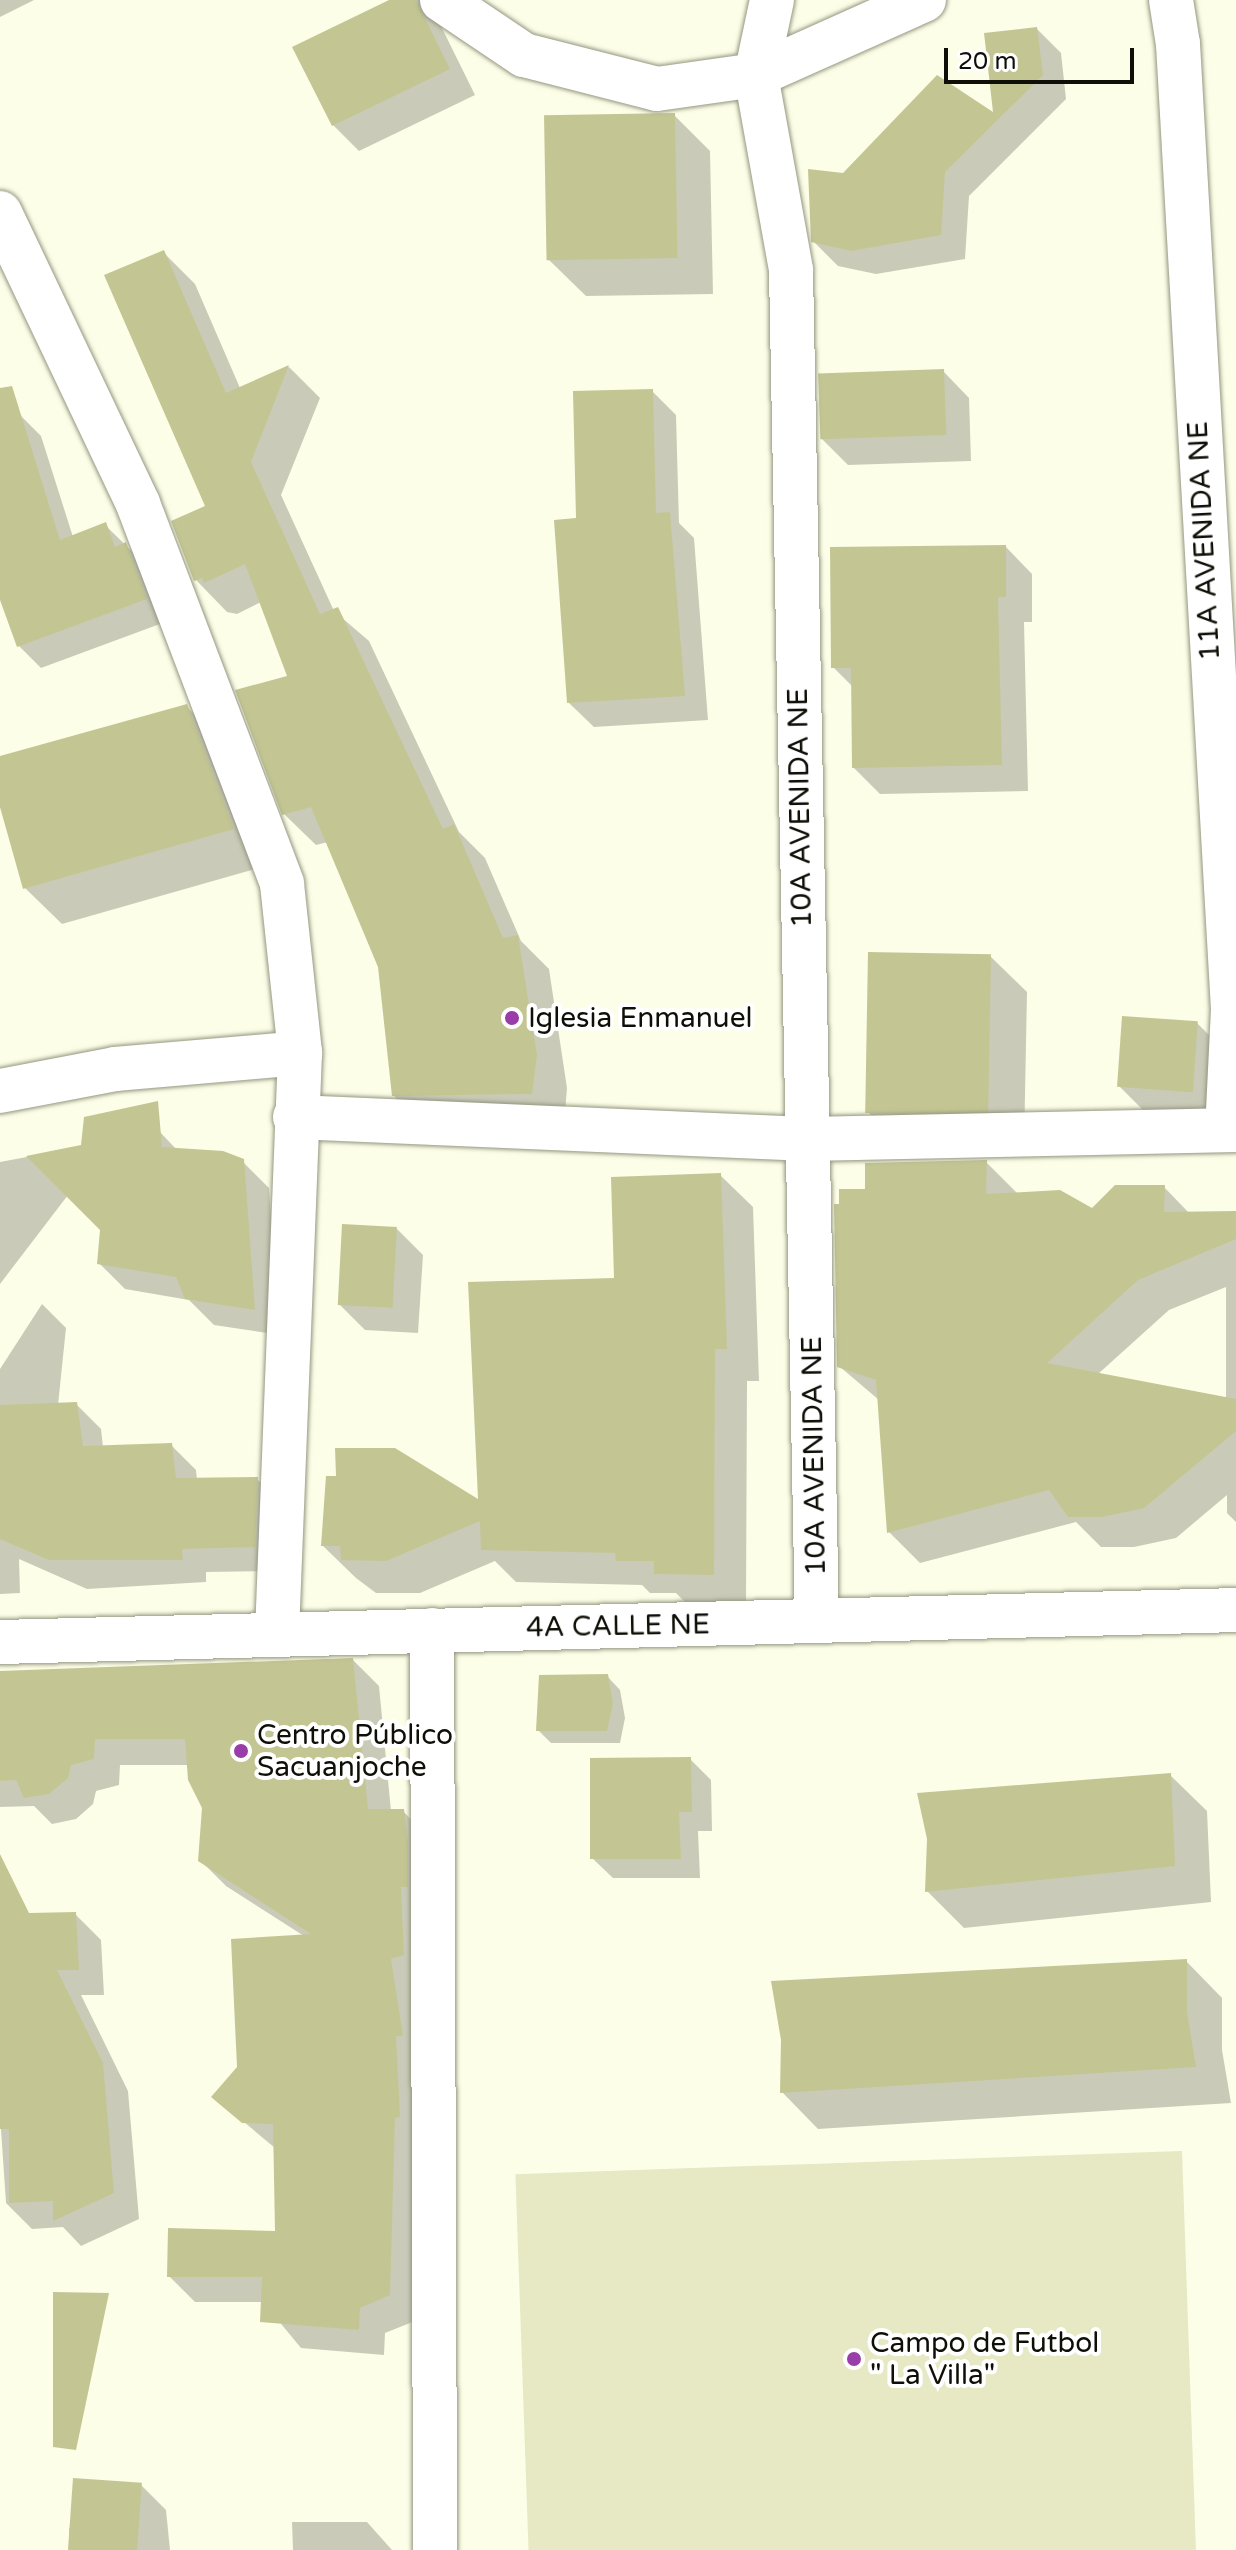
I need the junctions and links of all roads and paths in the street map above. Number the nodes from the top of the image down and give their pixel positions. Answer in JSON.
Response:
{"nodes":[{"id":1,"x":442,"y":0,"type":"edge"},
{"id":2,"x":772,"y":0,"type":"edge"},
{"id":3,"x":924,"y":0,"type":"edge"},
{"id":4,"x":1171,"y":0,"type":"edge"},
{"id":5,"x":756,"y":75,"type":"junction"},
{"id":6,"x":0,"y":213,"type":"edge"},
{"id":7,"x":300,"y":1053,"type":"junction"},
{"id":8,"x":0,"y":1091,"type":"edge"},
{"id":9,"x":295,"y":1117,"type":"junction"},
{"id":10,"x":1231,"y":1130,"type":"edge"},
{"id":11,"x":808,"y":1139,"type":"junction"},
{"id":12,"x":1236,"y":1610,"type":"edge"},
{"id":13,"x":817,"y":1621,"type":"junction"},
{"id":14,"x":432,"y":1630,"type":"junction"},
{"id":15,"x":277,"y":1632,"type":"junction"},
{"id":16,"x":0,"y":1642,"type":"edge"},
{"id":17,"x":435,"y":2550,"type":"edge"}],
"edges":[{"from":1,"to":5,"type":"street"},
{"from":2,"to":5,"type":"street","name":"10A AVENIDA NE"},
{"from":3,"to":5,"type":"street"},
{"from":4,"to":10,"type":"street","name":"11A AVENIDA NE"},
{"from":5,"to":11,"type":"street","name":"10A AVENIDA NE"},
{"from":6,"to":7,"type":"street"},
{"from":7,"to":8,"type":"street"},
{"from":7,"to":9,"type":"street"},
{"from":9,"to":11,"type":"street"},
{"from":9,"to":15,"type":"street"},
{"from":10,"to":11,"type":"street"},
{"from":11,"to":13,"type":"street","name":"10A AVENIDA NE"},
{"from":12,"to":13,"type":"street","name":"4A CALLE NE"},
{"from":13,"to":14,"type":"street","name":"4A CALLE NE"},
{"from":14,"to":15,"type":"street","name":"4A CALLE NE"},
{"from":14,"to":17,"type":"street"},
{"from":15,"to":16,"type":"street","name":"4A CALLE NE"}]}
